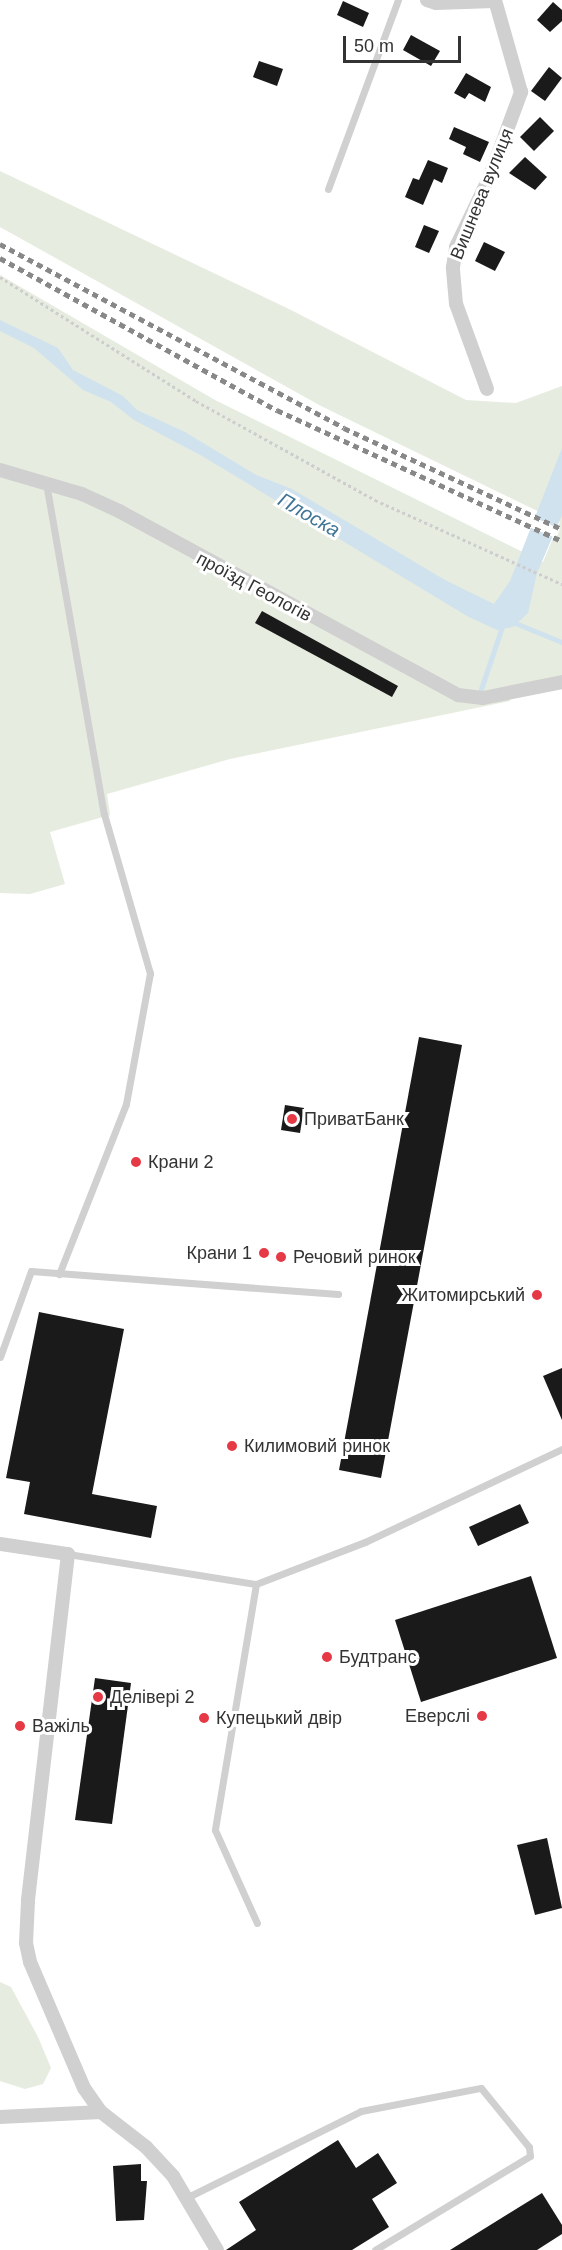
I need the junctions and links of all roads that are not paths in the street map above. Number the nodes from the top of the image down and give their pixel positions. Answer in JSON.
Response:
{"nodes":[{"id":1,"x":398,"y":0,"type":"edge"},
{"id":2,"x":427,"y":0,"type":"edge"},
{"id":3,"x":495,"y":0,"type":"edge"},
{"id":4,"x":328,"y":189,"type":"dead end"},
{"id":5,"x":487,"y":389,"type":"dead end"},
{"id":6,"x":0,"y":470,"type":"edge"},
{"id":7,"x":46,"y":483,"type":"junction"},
{"id":8,"x":562,"y":682,"type":"edge"},
{"id":9,"x":59,"y":1274,"type":"junction"},
{"id":10,"x":338,"y":1294,"type":"dead end"},
{"id":11,"x":0,"y":1358,"type":"edge"},
{"id":12,"x":562,"y":1449,"type":"edge"},
{"id":13,"x":0,"y":1544,"type":"edge"},
{"id":14,"x":68,"y":1554,"type":"junction"},
{"id":15,"x":256,"y":1584,"type":"junction"},
{"id":16,"x":257,"y":1923,"type":"dead end"},
{"id":17,"x":101,"y":2112,"type":"junction"},
{"id":18,"x":0,"y":2117,"type":"edge"},
{"id":19,"x":188,"y":2198,"type":"junction"},
{"id":20,"x":217,"y":2250,"type":"edge"},
{"id":21,"x":375,"y":2250,"type":"edge"}],
"edges":[{"from":1,"to":4,"type":"lane"},
{"from":2,"to":3,"type":"street"},
{"from":3,"to":5,"type":"street","name":"Вишнева вулиця"},
{"from":6,"to":7,"type":"street","name":"проїзд Геологів"},
{"from":7,"to":8,"type":"street","name":"проїзд Геологів"},
{"from":7,"to":9,"type":"lane"},
{"from":9,"to":10,"type":"lane"},
{"from":9,"to":11,"type":"lane"},
{"from":12,"to":15,"type":"lane"},
{"from":13,"to":14,"type":"street"},
{"from":14,"to":15,"type":"lane"},
{"from":14,"to":17,"type":"street"},
{"from":15,"to":16,"type":"lane"},
{"from":17,"to":18,"type":"street"},
{"from":17,"to":19,"type":"street"},
{"from":19,"to":20,"type":"street"},
{"from":19,"to":21,"type":"lane"}]}
